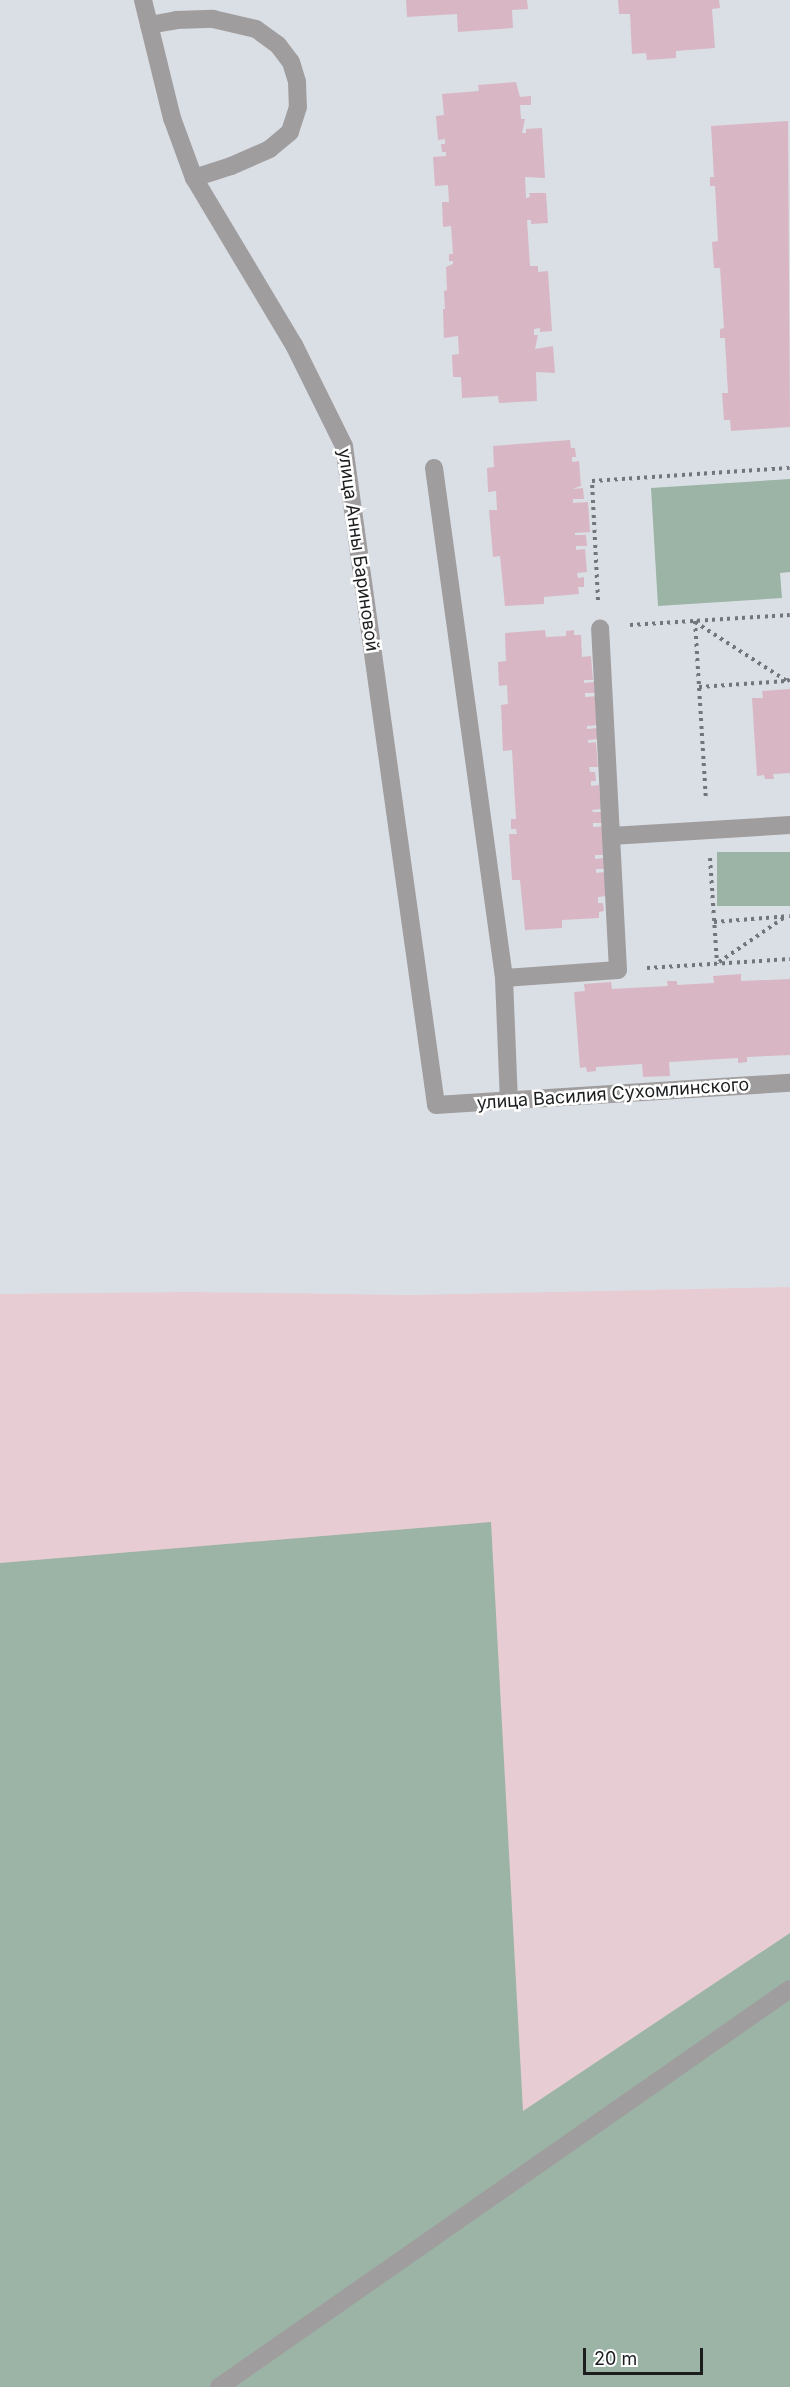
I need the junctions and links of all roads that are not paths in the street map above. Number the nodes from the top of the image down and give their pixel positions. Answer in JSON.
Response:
{"nodes":[{"id":1,"x":143,"y":0,"type":"edge"},
{"id":2,"x":149,"y":25,"type":"junction"},
{"id":3,"x":194,"y":178,"type":"junction"},
{"id":4,"x":434,"y":468,"type":"dead end"},
{"id":5,"x":600,"y":627,"type":"road end"},
{"id":6,"x":790,"y":825,"type":"edge"},
{"id":7,"x":610,"y":836,"type":"junction"},
{"id":8,"x":504,"y":978,"type":"junction"},
{"id":9,"x":790,"y":1083,"type":"edge"},
{"id":10,"x":509,"y":1100,"type":"junction"},
{"id":11,"x":436,"y":1105,"type":"joint"},
{"id":12,"x":790,"y":1989,"type":"edge"},
{"id":13,"x":219,"y":2387,"type":"edge"}],
"edges":[{"from":1,"to":2,"type":"street","name":"улица Анны Бариновой"},
{"from":2,"to":3,"type":"street","name":"улица Анны Бариновой"},
{"from":2,"to":3,"type":"street"},
{"from":3,"to":11,"type":"street","name":"улица Анны Бариновой"},
{"from":4,"to":8,"type":"street"},
{"from":5,"to":7,"type":"street"},
{"from":6,"to":7,"type":"street"},
{"from":7,"to":8,"type":"street"},
{"from":8,"to":10,"type":"street"},
{"from":9,"to":10,"type":"street","name":"улица Василия Сухомлинского"},
{"from":10,"to":11,"type":"street","name":"улица Василия Сухомлинского"},
{"from":12,"to":13,"type":"street"}]}
